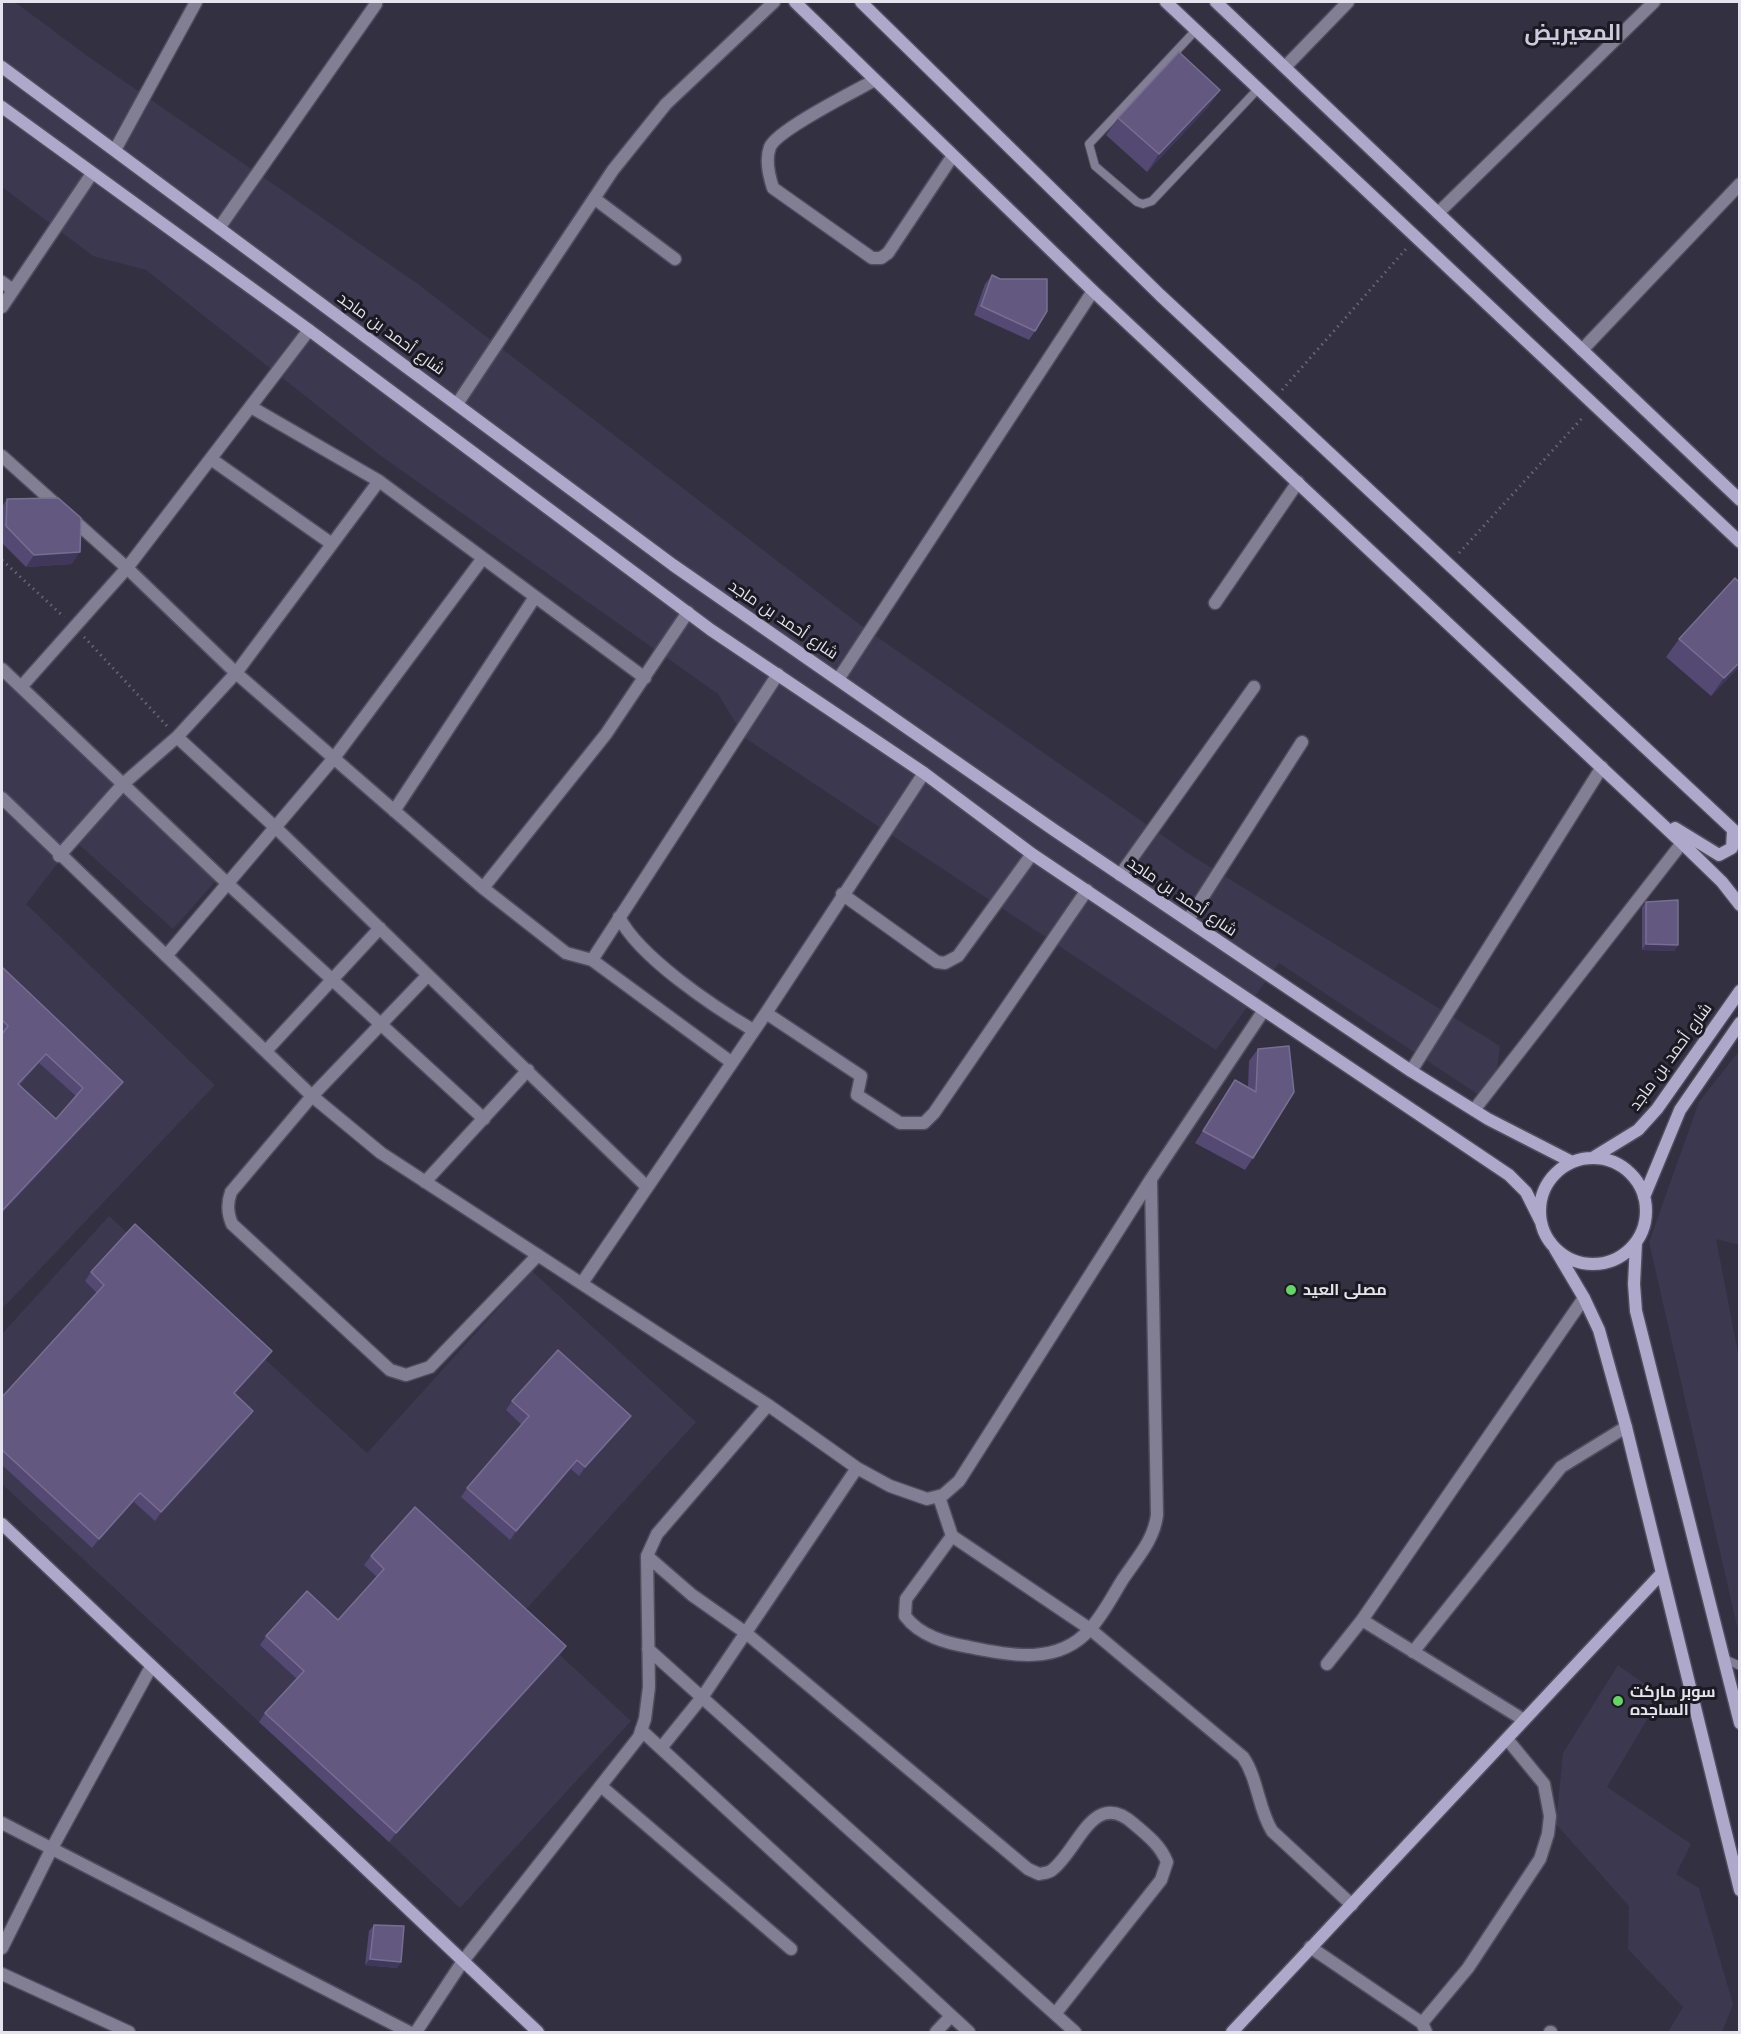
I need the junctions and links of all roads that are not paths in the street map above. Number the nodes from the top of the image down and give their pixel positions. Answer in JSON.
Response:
{"nodes":[{"id":1,"x":196,"y":2,"type":"edge"},
{"id":2,"x":774,"y":2,"type":"edge"},
{"id":3,"x":795,"y":2,"type":"edge"},
{"id":4,"x":861,"y":2,"type":"edge"},
{"id":5,"x":1167,"y":2,"type":"edge"},
{"id":6,"x":1216,"y":2,"type":"edge"},
{"id":7,"x":1348,"y":2,"type":"edge"},
{"id":8,"x":1654,"y":2,"type":"edge"},
{"id":9,"x":376,"y":4,"type":"dead end"},
{"id":10,"x":1196,"y":30,"type":"junction"},
{"id":11,"x":2,"y":67,"type":"edge"},
{"id":12,"x":1285,"y":67,"type":"junction"},
{"id":13,"x":874,"y":80,"type":"junction"},
{"id":14,"x":1257,"y":90,"type":"junction"},
{"id":15,"x":2,"y":107,"type":"edge"},
{"id":16,"x":115,"y":150,"type":"junction"},
{"id":17,"x":952,"y":158,"type":"junction"},
{"id":18,"x":91,"y":175,"type":"junction"},
{"id":19,"x":1740,"y":184,"type":"edge"},
{"id":20,"x":595,"y":199,"type":"junction"},
{"id":21,"x":1438,"y":213,"type":"junction"},
{"id":22,"x":219,"y":228,"type":"junction"},
{"id":23,"x":675,"y":259,"type":"dead end"},
{"id":24,"x":2,"y":282,"type":"edge"},
{"id":25,"x":14,"y":290,"type":"junction"},
{"id":26,"x":1093,"y":291,"type":"junction"},
{"id":27,"x":2,"y":307,"type":"edge"},
{"id":28,"x":309,"y":330,"type":"junction"},
{"id":29,"x":1582,"y":350,"type":"junction"},
{"id":30,"x":457,"y":404,"type":"junction"},
{"id":31,"x":251,"y":407,"type":"junction"},
{"id":32,"x":2,"y":456,"type":"edge"},
{"id":33,"x":211,"y":459,"type":"junction"},
{"id":34,"x":379,"y":481,"type":"junction"},
{"id":35,"x":1298,"y":482,"type":"junction"},
{"id":36,"x":1738,"y":496,"type":"edge"},
{"id":37,"x":1740,"y":542,"type":"edge"},
{"id":38,"x":332,"y":544,"type":"junction"},
{"id":39,"x":483,"y":558,"type":"junction"},
{"id":40,"x":127,"y":568,"type":"junction"},
{"id":41,"x":535,"y":597,"type":"junction"},
{"id":42,"x":1215,"y":603,"type":"dead end"},
{"id":43,"x":688,"y":612,"type":"junction"},
{"id":44,"x":2,"y":669,"type":"edge"},
{"id":45,"x":236,"y":673,"type":"junction"},
{"id":46,"x":777,"y":674,"type":"junction"},
{"id":47,"x":645,"y":678,"type":"junction"},
{"id":48,"x":839,"y":678,"type":"junction"},
{"id":49,"x":21,"y":687,"type":"junction"},
{"id":50,"x":1254,"y":687,"type":"dead end"},
{"id":51,"x":177,"y":737,"type":"junction"},
{"id":52,"x":1302,"y":742,"type":"dead end"},
{"id":53,"x":334,"y":758,"type":"junction"},
{"id":54,"x":1602,"y":767,"type":"junction"},
{"id":55,"x":924,"y":773,"type":"junction"},
{"id":56,"x":123,"y":784,"type":"junction"},
{"id":57,"x":2,"y":798,"type":"edge"},
{"id":58,"x":1642,"y":805,"type":"junction"},
{"id":59,"x":394,"y":811,"type":"junction"},
{"id":60,"x":276,"y":828,"type":"junction"},
{"id":61,"x":1736,"y":833,"type":"edge"},
{"id":62,"x":1682,"y":843,"type":"junction"},
{"id":63,"x":1032,"y":854,"type":"junction"},
{"id":64,"x":59,"y":856,"type":"junction"},
{"id":65,"x":1120,"y":875,"type":"junction"},
{"id":66,"x":228,"y":884,"type":"junction"},
{"id":67,"x":483,"y":888,"type":"junction"},
{"id":68,"x":1087,"y":890,"type":"junction"},
{"id":69,"x":842,"y":894,"type":"junction"},
{"id":70,"x":1740,"y":904,"type":"edge"},
{"id":71,"x":619,"y":917,"type":"junction"},
{"id":72,"x":1188,"y":920,"type":"junction"},
{"id":73,"x":380,"y":928,"type":"junction"},
{"id":74,"x":166,"y":956,"type":"junction"},
{"id":75,"x":592,"y":960,"type":"junction"},
{"id":76,"x":428,"y":975,"type":"junction"},
{"id":77,"x":334,"y":980,"type":"junction"},
{"id":78,"x":1740,"y":991,"type":"edge"},
{"id":79,"x":1264,"y":1010,"type":"junction"},
{"id":80,"x":766,"y":1012,"type":"junction"},
{"id":81,"x":382,"y":1023,"type":"junction"},
{"id":82,"x":1740,"y":1023,"type":"edge"},
{"id":83,"x":753,"y":1030,"type":"junction"},
{"id":84,"x":266,"y":1051,"type":"junction"},
{"id":85,"x":731,"y":1062,"type":"junction"},
{"id":86,"x":528,"y":1070,"type":"junction"},
{"id":87,"x":1411,"y":1071,"type":"junction"},
{"id":88,"x":312,"y":1096,"type":"junction"},
{"id":89,"x":1474,"y":1110,"type":"junction"},
{"id":90,"x":484,"y":1119,"type":"junction"},
{"id":91,"x":1594,"y":1157,"type":"junction"},
{"id":92,"x":1572,"y":1162,"type":"junction"},
{"id":93,"x":1151,"y":1179,"type":"junction"},
{"id":94,"x":425,"y":1182,"type":"junction"},
{"id":95,"x":646,"y":1186,"type":"junction"},
{"id":96,"x":1644,"y":1197,"type":"junction"},
{"id":97,"x":1541,"y":1222,"type":"junction"},
{"id":98,"x":1636,"y":1243,"type":"junction"},
{"id":99,"x":1555,"y":1249,"type":"junction"},
{"id":100,"x":538,"y":1255,"type":"junction"},
{"id":101,"x":582,"y":1283,"type":"junction"},
{"id":102,"x":1584,"y":1298,"type":"junction"},
{"id":103,"x":768,"y":1405,"type":"junction"},
{"id":104,"x":1626,"y":1427,"type":"junction"},
{"id":105,"x":857,"y":1468,"type":"junction"},
{"id":106,"x":939,"y":1497,"type":"junction"},
{"id":107,"x":2,"y":1524,"type":"edge"},
{"id":108,"x":952,"y":1536,"type":"junction"},
{"id":109,"x":647,"y":1556,"type":"junction"},
{"id":110,"x":1661,"y":1574,"type":"junction"},
{"id":111,"x":1362,"y":1620,"type":"junction"},
{"id":112,"x":1090,"y":1629,"type":"junction"},
{"id":113,"x":746,"y":1633,"type":"junction"},
{"id":114,"x":648,"y":1649,"type":"junction"},
{"id":115,"x":1413,"y":1652,"type":"junction"},
{"id":116,"x":1725,"y":1659,"type":"junction"},
{"id":117,"x":1328,"y":1665,"type":"dead end"},
{"id":118,"x":1740,"y":1666,"type":"edge"},
{"id":119,"x":151,"y":1667,"type":"junction"},
{"id":120,"x":703,"y":1696,"type":"junction"},
{"id":121,"x":1524,"y":1720,"type":"junction"},
{"id":122,"x":1740,"y":1723,"type":"edge"},
{"id":123,"x":642,"y":1730,"type":"junction"},
{"id":124,"x":1507,"y":1739,"type":"junction"},
{"id":125,"x":661,"y":1748,"type":"junction"},
{"id":126,"x":602,"y":1786,"type":"junction"},
{"id":127,"x":2,"y":1823,"type":"edge"},
{"id":128,"x":52,"y":1848,"type":"junction"},
{"id":129,"x":1740,"y":1890,"type":"edge"},
{"id":130,"x":1352,"y":1905,"type":"junction"},
{"id":131,"x":1310,"y":1947,"type":"junction"},
{"id":132,"x":2,"y":1948,"type":"edge"},
{"id":133,"x":791,"y":1949,"type":"dead end"},
{"id":134,"x":463,"y":1961,"type":"junction"},
{"id":135,"x":2,"y":1974,"type":"edge"},
{"id":136,"x":1054,"y":2014,"type":"junction"},
{"id":137,"x":951,"y":2016,"type":"junction"},
{"id":138,"x":1424,"y":2028,"type":"edge"},
{"id":139,"x":129,"y":2032,"type":"edge"},
{"id":140,"x":409,"y":2032,"type":"edge"},
{"id":141,"x":416,"y":2032,"type":"edge"},
{"id":142,"x":538,"y":2032,"type":"edge"},
{"id":143,"x":936,"y":2032,"type":"edge"},
{"id":144,"x":969,"y":2032,"type":"edge"},
{"id":145,"x":1075,"y":2032,"type":"edge"},
{"id":146,"x":1232,"y":2032,"type":"edge"}],
"edges":[{"from":1,"to":16,"type":"street"},
{"from":2,"to":20,"type":"street"},
{"from":3,"to":13,"type":"street"},
{"from":4,"to":61,"type":"street"},
{"from":5,"to":10,"type":"street"},
{"from":6,"to":12,"type":"street"},
{"from":7,"to":12,"type":"street"},
{"from":8,"to":21,"type":"street"},
{"from":9,"to":22,"type":"street"},
{"from":10,"to":14,"type":"street"},
{"from":10,"to":14,"type":"lane"},
{"from":11,"to":16,"type":"street","name":"شارع أحمد بن ماجد"},
{"from":12,"to":21,"type":"street"},
{"from":13,"to":17,"type":"street"},
{"from":13,"to":17,"type":"street"},
{"from":14,"to":37,"type":"street"},
{"from":15,"to":18,"type":"street"},
{"from":16,"to":22,"type":"street","name":"شارع أحمد بن ماجد"},
{"from":17,"to":26,"type":"street"},
{"from":18,"to":25,"type":"street"},
{"from":18,"to":28,"type":"street"},
{"from":19,"to":29,"type":"street"},
{"from":20,"to":23,"type":"street"},
{"from":20,"to":30,"type":"street"},
{"from":21,"to":29,"type":"street"},
{"from":22,"to":30,"type":"street","name":"شارع أحمد بن ماجد"},
{"from":24,"to":25,"type":"street"},
{"from":25,"to":27,"type":"street"},
{"from":26,"to":35,"type":"street"},
{"from":26,"to":48,"type":"street"},
{"from":28,"to":31,"type":"street"},
{"from":28,"to":43,"type":"street"},
{"from":29,"to":36,"type":"street"},
{"from":30,"to":48,"type":"street","name":"شارع أحمد بن ماجد"},
{"from":31,"to":33,"type":"street"},
{"from":31,"to":34,"type":"street"},
{"from":32,"to":40,"type":"street"},
{"from":33,"to":38,"type":"street"},
{"from":33,"to":40,"type":"street"},
{"from":34,"to":38,"type":"street"},
{"from":34,"to":39,"type":"street"},
{"from":35,"to":42,"type":"street"},
{"from":35,"to":54,"type":"street"},
{"from":38,"to":45,"type":"street"},
{"from":39,"to":41,"type":"street"},
{"from":39,"to":53,"type":"street"},
{"from":40,"to":45,"type":"street"},
{"from":40,"to":49,"type":"street"},
{"from":41,"to":47,"type":"street"},
{"from":41,"to":59,"type":"street"},
{"from":43,"to":46,"type":"street"},
{"from":43,"to":47,"type":"street"},
{"from":44,"to":49,"type":"street"},
{"from":45,"to":51,"type":"street"},
{"from":45,"to":53,"type":"street"},
{"from":46,"to":55,"type":"street"},
{"from":46,"to":71,"type":"street"},
{"from":47,"to":67,"type":"street"},
{"from":48,"to":65,"type":"street","name":"شارع أحمد بن ماجد"},
{"from":49,"to":56,"type":"street"},
{"from":50,"to":65,"type":"street"},
{"from":51,"to":56,"type":"street"},
{"from":51,"to":60,"type":"street"},
{"from":52,"to":72,"type":"street"},
{"from":53,"to":59,"type":"street"},
{"from":53,"to":60,"type":"street"},
{"from":54,"to":58,"type":"street"},
{"from":54,"to":87,"type":"street"},
{"from":55,"to":63,"type":"street"},
{"from":55,"to":69,"type":"street"},
{"from":56,"to":64,"type":"street"},
{"from":56,"to":66,"type":"street"},
{"from":57,"to":64,"type":"street"},
{"from":58,"to":61,"type":"street"},
{"from":58,"to":62,"type":"street"},
{"from":59,"to":67,"type":"street"},
{"from":60,"to":66,"type":"street"},
{"from":60,"to":73,"type":"street"},
{"from":62,"to":70,"type":"street"},
{"from":62,"to":89,"type":"street"},
{"from":63,"to":68,"type":"street"},
{"from":63,"to":69,"type":"street"},
{"from":64,"to":74,"type":"street"},
{"from":65,"to":72,"type":"street","name":"شارع أحمد بن ماجد"},
{"from":66,"to":74,"type":"street"},
{"from":66,"to":77,"type":"street"},
{"from":67,"to":75,"type":"street"},
{"from":68,"to":79,"type":"street"},
{"from":68,"to":80,"type":"street"},
{"from":69,"to":80,"type":"street"},
{"from":71,"to":75,"type":"street"},
{"from":71,"to":83,"type":"street"},
{"from":72,"to":87,"type":"street","name":"شارع أحمد بن ماجد"},
{"from":73,"to":76,"type":"street"},
{"from":73,"to":77,"type":"street"},
{"from":74,"to":84,"type":"street"},
{"from":75,"to":85,"type":"street"},
{"from":76,"to":81,"type":"street"},
{"from":76,"to":86,"type":"street"},
{"from":77,"to":81,"type":"street"},
{"from":77,"to":84,"type":"street"},
{"from":78,"to":91,"type":"street","name":"شارع أحمد بن ماجد"},
{"from":79,"to":93,"type":"street"},
{"from":79,"to":97,"type":"street"},
{"from":80,"to":83,"type":"street"},
{"from":81,"to":88,"type":"street"},
{"from":81,"to":90,"type":"street"},
{"from":82,"to":96,"type":"street"},
{"from":83,"to":85,"type":"street"},
{"from":84,"to":88,"type":"street"},
{"from":85,"to":95,"type":"street"},
{"from":86,"to":90,"type":"street"},
{"from":86,"to":95,"type":"street"},
{"from":87,"to":89,"type":"street","name":"شارع أحمد بن ماجد"},
{"from":88,"to":94,"type":"street"},
{"from":88,"to":100,"type":"street"},
{"from":89,"to":92,"type":"street","name":"شارع أحمد بن ماجد"},
{"from":90,"to":94,"type":"street"},
{"from":91,"to":92,"type":"street"},
{"from":91,"to":96,"type":"street"},
{"from":92,"to":97,"type":"street"},
{"from":93,"to":106,"type":"street"},
{"from":93,"to":112,"type":"street"},
{"from":94,"to":100,"type":"street"},
{"from":95,"to":101,"type":"street"},
{"from":96,"to":98,"type":"street"},
{"from":97,"to":99,"type":"street"},
{"from":98,"to":99,"type":"street"},
{"from":98,"to":116,"type":"street"},
{"from":99,"to":102,"type":"street"},
{"from":100,"to":101,"type":"street"},
{"from":101,"to":103,"type":"street"},
{"from":102,"to":104,"type":"street"},
{"from":102,"to":111,"type":"street"},
{"from":103,"to":105,"type":"street"},
{"from":103,"to":109,"type":"street"},
{"from":104,"to":110,"type":"street"},
{"from":104,"to":115,"type":"street"},
{"from":105,"to":106,"type":"street"},
{"from":105,"to":113,"type":"street"},
{"from":106,"to":108,"type":"street"},
{"from":107,"to":119,"type":"street"},
{"from":108,"to":112,"type":"street"},
{"from":108,"to":112,"type":"street"},
{"from":109,"to":113,"type":"street"},
{"from":109,"to":114,"type":"street"},
{"from":110,"to":121,"type":"street"},
{"from":110,"to":129,"type":"street"},
{"from":111,"to":115,"type":"street"},
{"from":111,"to":117,"type":"street"},
{"from":112,"to":130,"type":"street"},
{"from":113,"to":120,"type":"street"},
{"from":113,"to":136,"type":"street"},
{"from":114,"to":120,"type":"street"},
{"from":114,"to":123,"type":"street"},
{"from":115,"to":121,"type":"street"},
{"from":116,"to":118,"type":"lane"},
{"from":116,"to":122,"type":"street"},
{"from":119,"to":128,"type":"street"},
{"from":119,"to":134,"type":"street"},
{"from":120,"to":125,"type":"street"},
{"from":120,"to":136,"type":"street"},
{"from":121,"to":124,"type":"street"},
{"from":123,"to":125,"type":"street"},
{"from":123,"to":126,"type":"street"},
{"from":124,"to":130,"type":"street"},
{"from":124,"to":138,"type":"street"},
{"from":125,"to":137,"type":"street"},
{"from":126,"to":133,"type":"street"},
{"from":126,"to":134,"type":"street"},
{"from":127,"to":128,"type":"street"},
{"from":128,"to":132,"type":"street"},
{"from":128,"to":140,"type":"street"},
{"from":130,"to":131,"type":"street"},
{"from":131,"to":138,"type":"street"},
{"from":131,"to":146,"type":"street"},
{"from":134,"to":141,"type":"street"},
{"from":134,"to":142,"type":"street"},
{"from":135,"to":139,"type":"street"},
{"from":136,"to":145,"type":"street"},
{"from":137,"to":143,"type":"street"},
{"from":137,"to":144,"type":"street"}]}
